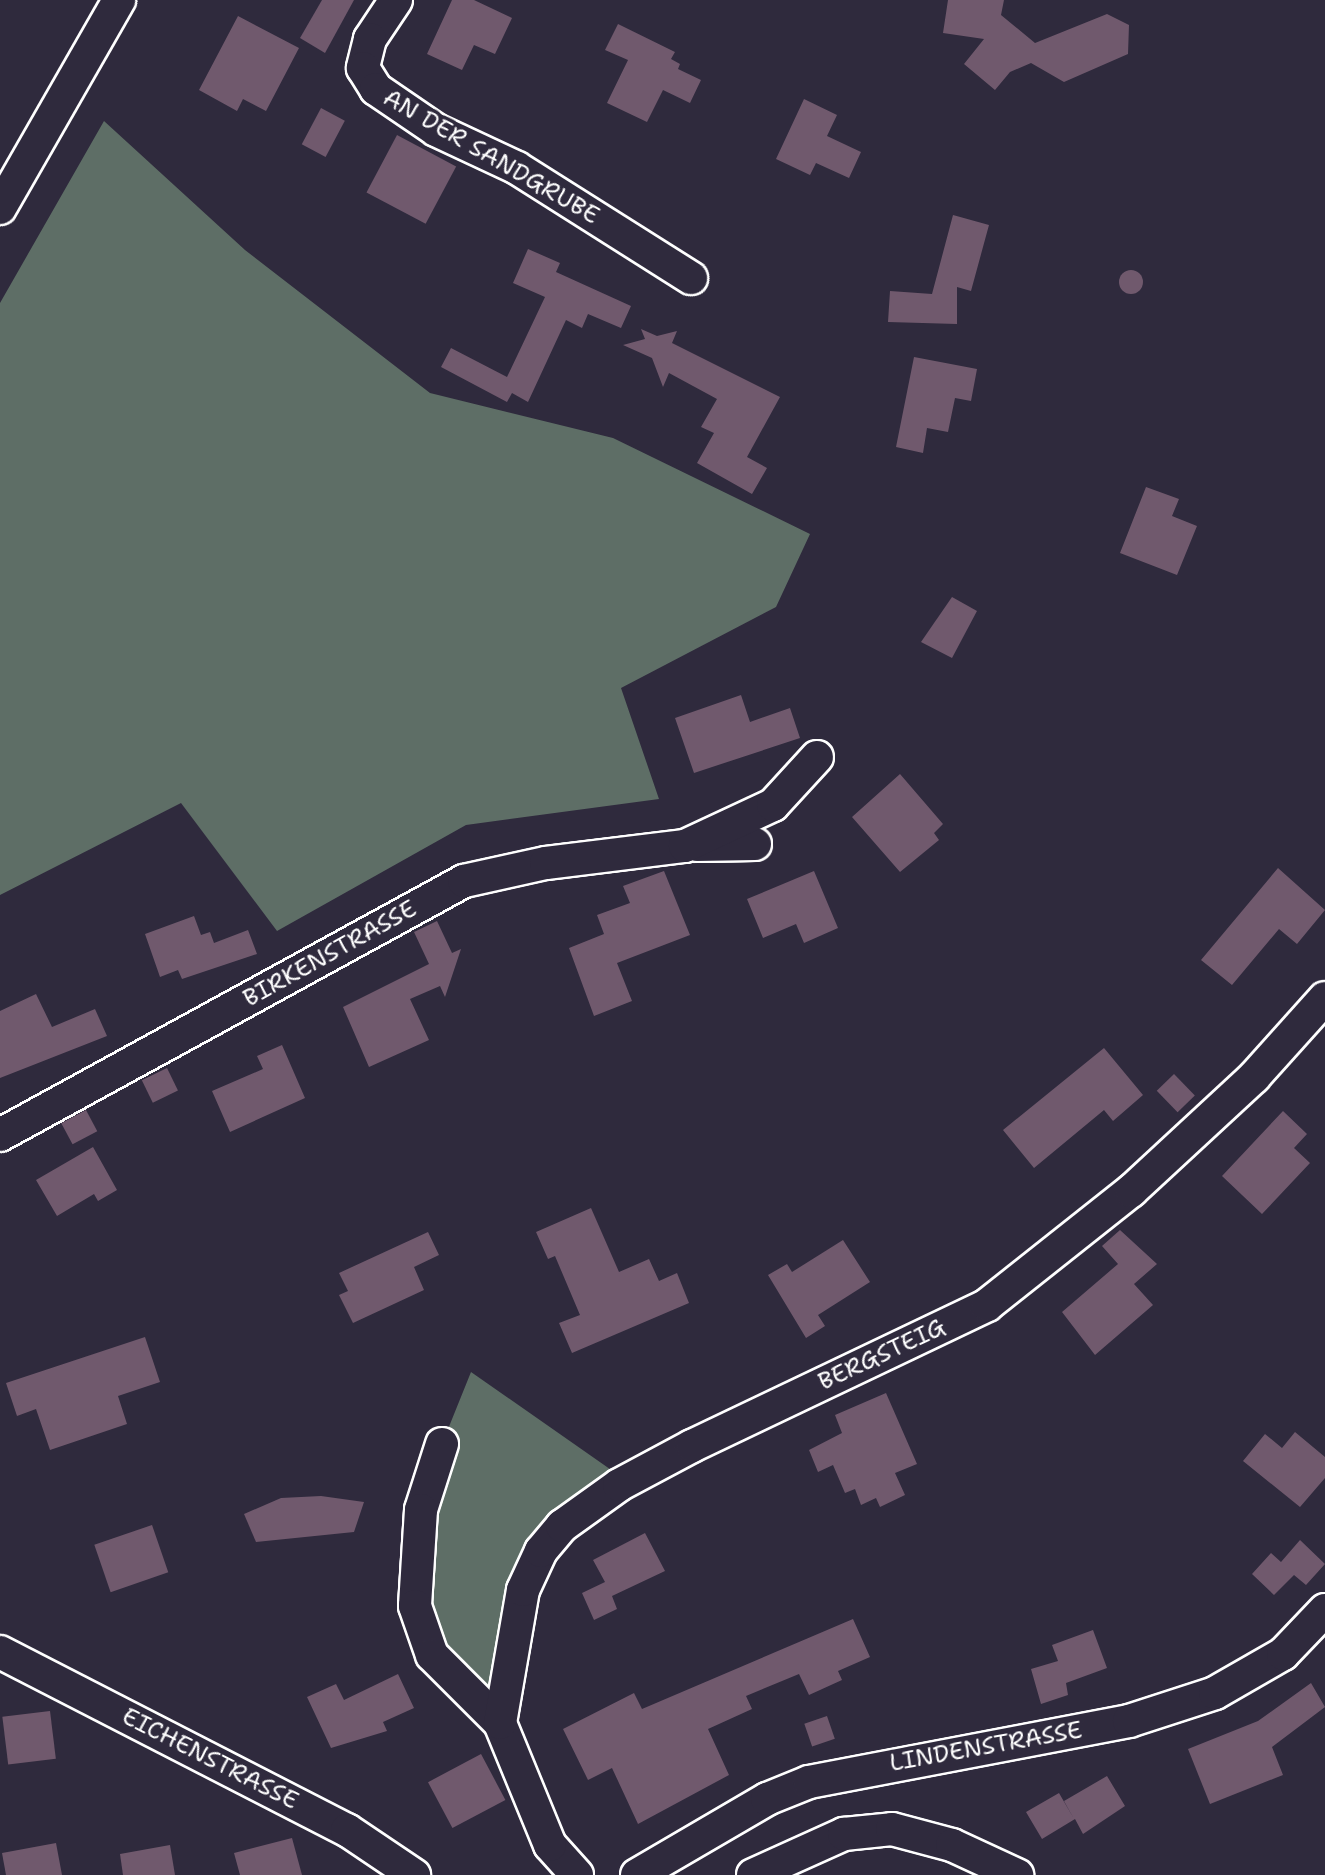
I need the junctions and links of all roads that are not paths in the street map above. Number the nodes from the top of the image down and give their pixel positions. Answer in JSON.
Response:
{"nodes":[{"id":1,"x":119,"y":0,"type":"edge"},
{"id":2,"x":396,"y":0,"type":"edge"},
{"id":3,"x":0,"y":208,"type":"edge"},
{"id":4,"x":691,"y":278,"type":"dead end"},
{"id":5,"x":817,"y":757,"type":"dead end"},
{"id":6,"x":755,"y":844,"type":"dead end"},
{"id":7,"x":685,"y":846,"type":"junction"},
{"id":8,"x":1325,"y":998,"type":"edge"},
{"id":9,"x":0,"y":1135,"type":"edge"},
{"id":10,"x":442,"y":1444,"type":"dead end"},
{"id":11,"x":1325,"y":1610,"type":"edge"},
{"id":12,"x":0,"y":1652,"type":"edge"},
{"id":13,"x":500,"y":1723,"type":"junction"},
{"id":14,"x":404,"y":1873,"type":"edge"},
{"id":15,"x":577,"y":1875,"type":"edge"},
{"id":16,"x":637,"y":1875,"type":"edge"},
{"id":17,"x":753,"y":1875,"type":"edge"},
{"id":18,"x":1017,"y":1875,"type":"edge"}],
"edges":[{"from":1,"to":3,"type":"street"},
{"from":2,"to":4,"type":"street","name":"AN DER SANDGRUBE"},
{"from":5,"to":7,"type":"street","name":"BIRKENSTRASSE"},
{"from":6,"to":7,"type":"street","name":"BIRKENSTRASSE"},
{"from":7,"to":9,"type":"street","name":"BIRKENSTRASSE"},
{"from":8,"to":13,"type":"street","name":"BERGSTEIG"},
{"from":10,"to":13,"type":"street"},
{"from":11,"to":16,"type":"street","name":"LINDENSTRASSE"},
{"from":12,"to":14,"type":"street","name":"EICHENSTRASSE"},
{"from":13,"to":15,"type":"street"},
{"from":17,"to":18,"type":"street"}]}
